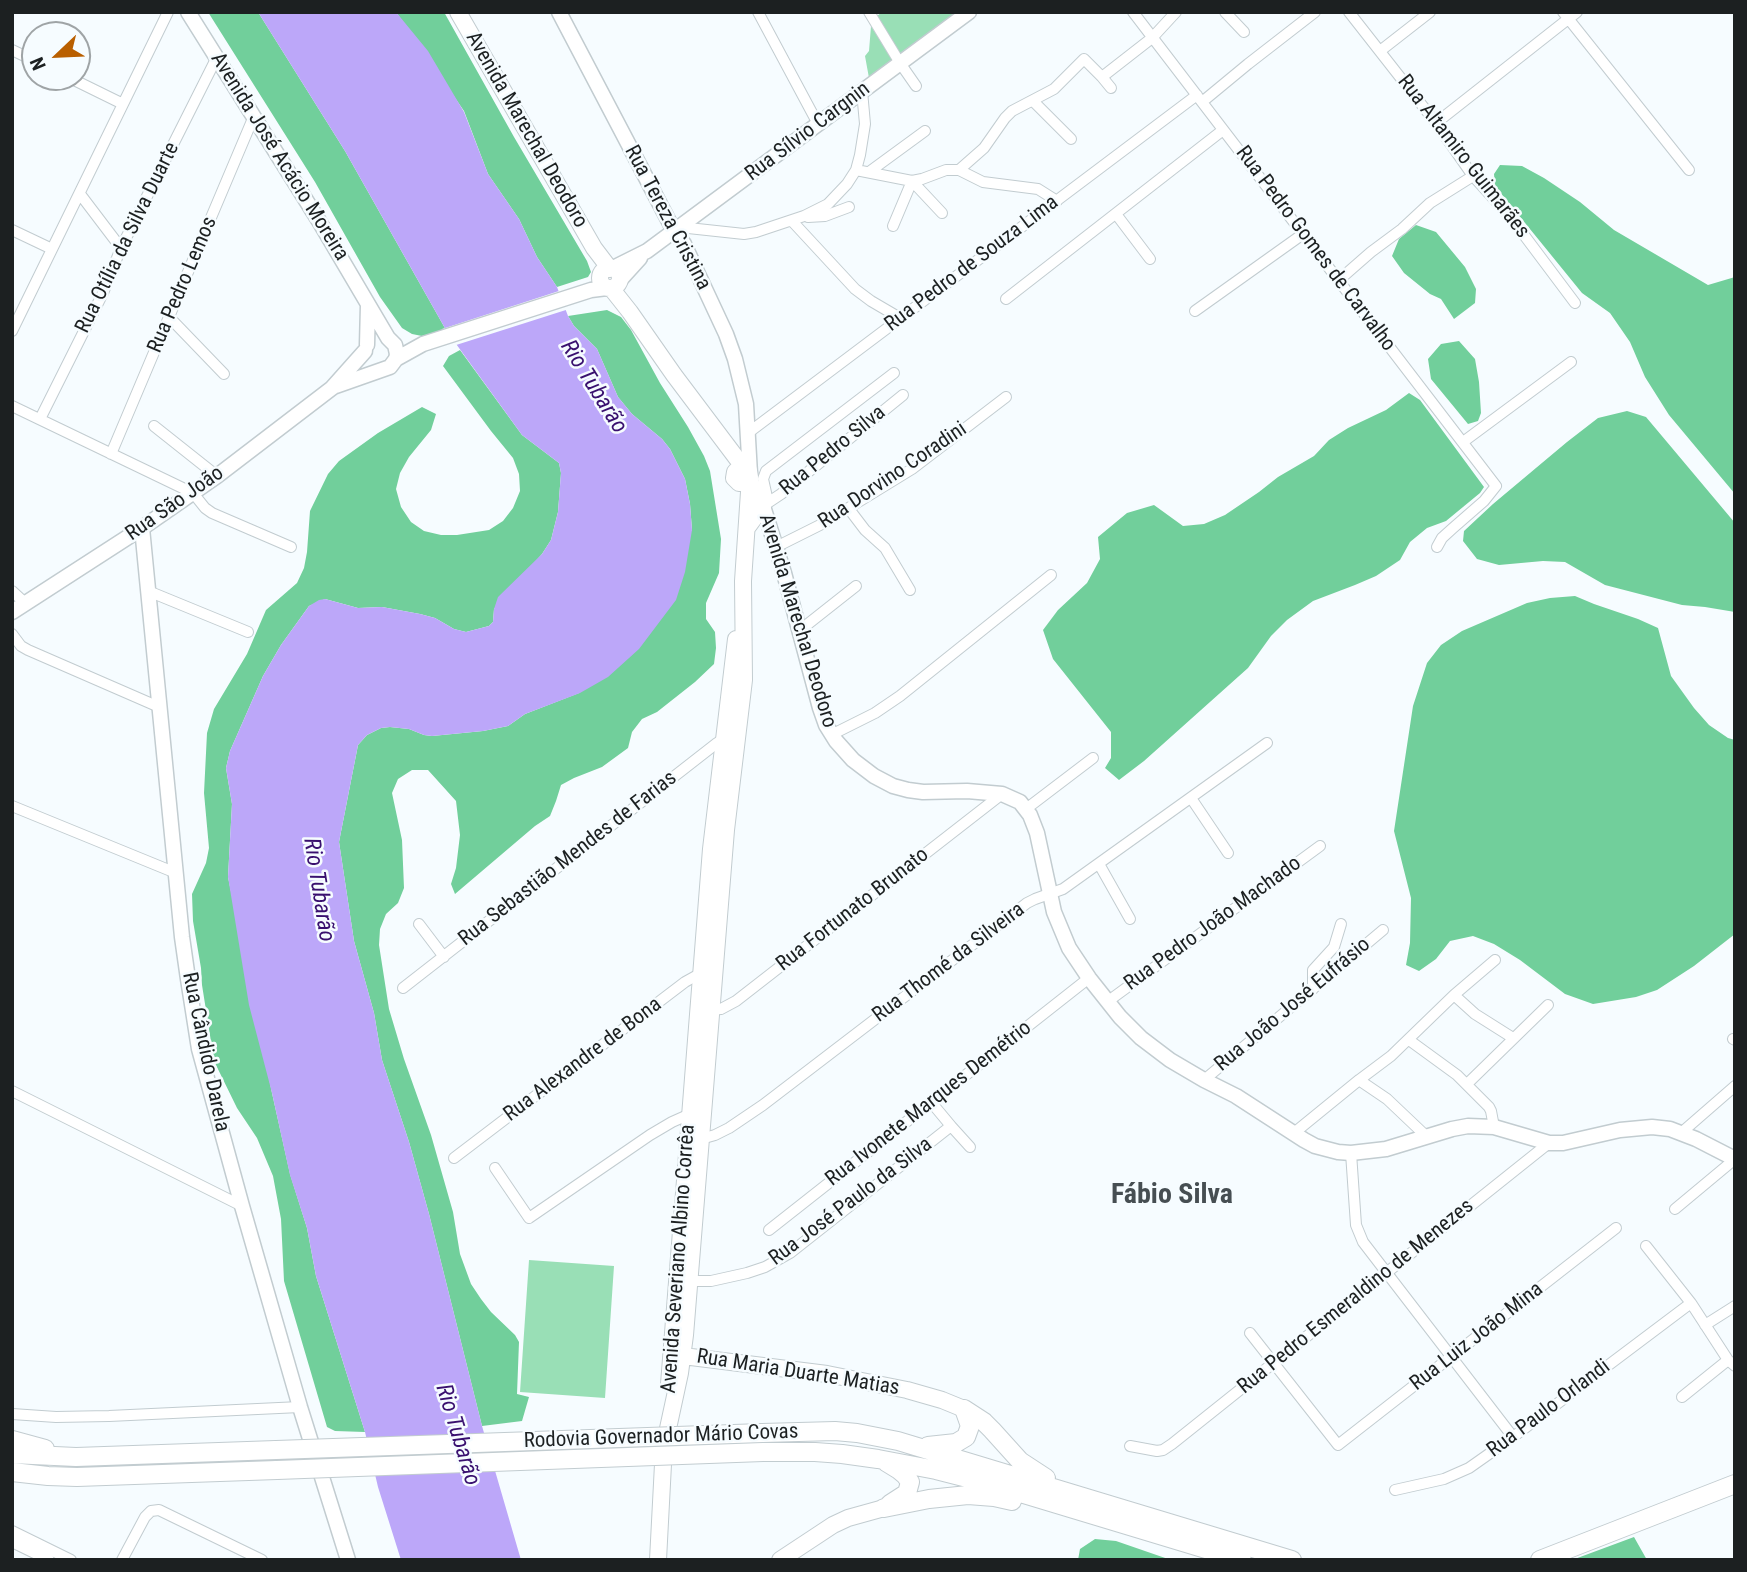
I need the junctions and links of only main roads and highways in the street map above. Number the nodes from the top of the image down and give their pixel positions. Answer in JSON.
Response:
{"nodes":[{"id":1,"x":458,"y":12,"type":"edge"},
{"id":2,"x":744,"y":475,"type":"joint"},
{"id":3,"x":763,"y":506,"type":"road end"},
{"id":4,"x":746,"y":530,"type":"junction"},
{"id":5,"x":705,"y":1009,"type":"junction"},
{"id":6,"x":690,"y":1114,"type":"junction"},
{"id":7,"x":701,"y":1139,"type":"junction"},
{"id":8,"x":683,"y":1281,"type":"junction"},
{"id":9,"x":685,"y":1335,"type":"junction"},
{"id":10,"x":677,"y":1355,"type":"junction"},
{"id":11,"x":710,"y":1359,"type":"junction"},
{"id":12,"x":680,"y":1373,"type":"junction"},
{"id":13,"x":964,"y":1409,"type":"junction"},
{"id":14,"x":12,"y":1440,"type":"edge"},
{"id":15,"x":918,"y":1446,"type":"junction"},
{"id":16,"x":664,"y":1447,"type":"junction"},
{"id":17,"x":12,"y":1454,"type":"edge"},
{"id":18,"x":76,"y":1457,"type":"junction"},
{"id":19,"x":878,"y":1458,"type":"junction"},
{"id":20,"x":12,"y":1472,"type":"edge"},
{"id":21,"x":1735,"y":1484,"type":"edge"},
{"id":22,"x":1081,"y":1496,"type":"junction"},
{"id":23,"x":884,"y":1508,"type":"junction"},
{"id":24,"x":1103,"y":1517,"type":"junction"},
{"id":25,"x":658,"y":1560,"type":"edge"},
{"id":26,"x":780,"y":1560,"type":"edge"},
{"id":27,"x":1242,"y":1560,"type":"edge"},
{"id":28,"x":1292,"y":1560,"type":"edge"},
{"id":29,"x":1540,"y":1560,"type":"edge"}],
"edges":[{"from":1,"to":2,"type":"main road","name":"Avenida Marechal Deodoro"},
{"from":2,"to":4,"type":"main road","name":"Avenida Severiano Albino Corrêa"},
{"from":3,"to":4,"type":"main road"},
{"from":4,"to":5,"type":"main road","name":"Avenida Severiano Albino Corrêa"},
{"from":5,"to":6,"type":"main road","name":"Avenida Severiano Albino Corrêa"},
{"from":5,"to":7,"type":"main road","name":"Avenida Severiano Albino Corrêa"},
{"from":6,"to":7,"type":"main road"},
{"from":6,"to":8,"type":"main road","name":"Avenida Severiano Albino Corrêa"},
{"from":7,"to":8,"type":"main road","name":"Avenida Severiano Albino Corrêa"},
{"from":8,"to":9,"type":"main road","name":"Avenida Severiano Albino Corrêa"},
{"from":8,"to":10,"type":"main road","name":"Avenida Severiano Albino Corrêa"},
{"from":9,"to":10,"type":"main road","name":"Avenida Severiano Albino Corrêa"},
{"from":9,"to":11,"type":"main road"},
{"from":10,"to":11,"type":"main road","name":"Rua Maria Duarte Matias"},
{"from":10,"to":12,"type":"main road","name":"Avenida Severiano Albino Corrêa"},
{"from":10,"to":16,"type":"main road","name":"Avenida Severiano Albino Corrêa"},
{"from":11,"to":12,"type":"main road"},
{"from":11,"to":13,"type":"main road","name":"Rua Maria Duarte Matias"},
{"from":12,"to":16,"type":"main road","name":"Avenida Severiano Albino Corrêa"},
{"from":13,"to":15,"type":"highway"},
{"from":13,"to":22,"type":"highway"},
{"from":14,"to":18,"type":"highway"},
{"from":15,"to":18,"type":"highway","name":"Rodovia Governador Mário Covas","bridge":true},
{"from":15,"to":22,"type":"highway","name":"Rodovia Governador Mário Covas"},
{"from":16,"to":25,"type":"main road"},
{"from":17,"to":18,"type":"highway","name":"Rodovia Governador Mário Covas"},
{"from":19,"to":20,"type":"highway","name":"Rodovia Governador Mário Covas","bridge":true},
{"from":19,"to":23,"type":"highway"},
{"from":19,"to":24,"type":"highway","name":"Rodovia Governador Mário Covas"},
{"from":21,"to":29,"type":"highway"},
{"from":22,"to":28,"type":"highway","name":"Rodovia Governador Mário Covas"},
{"from":23,"to":24,"type":"highway"},
{"from":23,"to":26,"type":"main road"},
{"from":24,"to":27,"type":"highway","name":"Rodovia Governador Mário Covas"}]}
